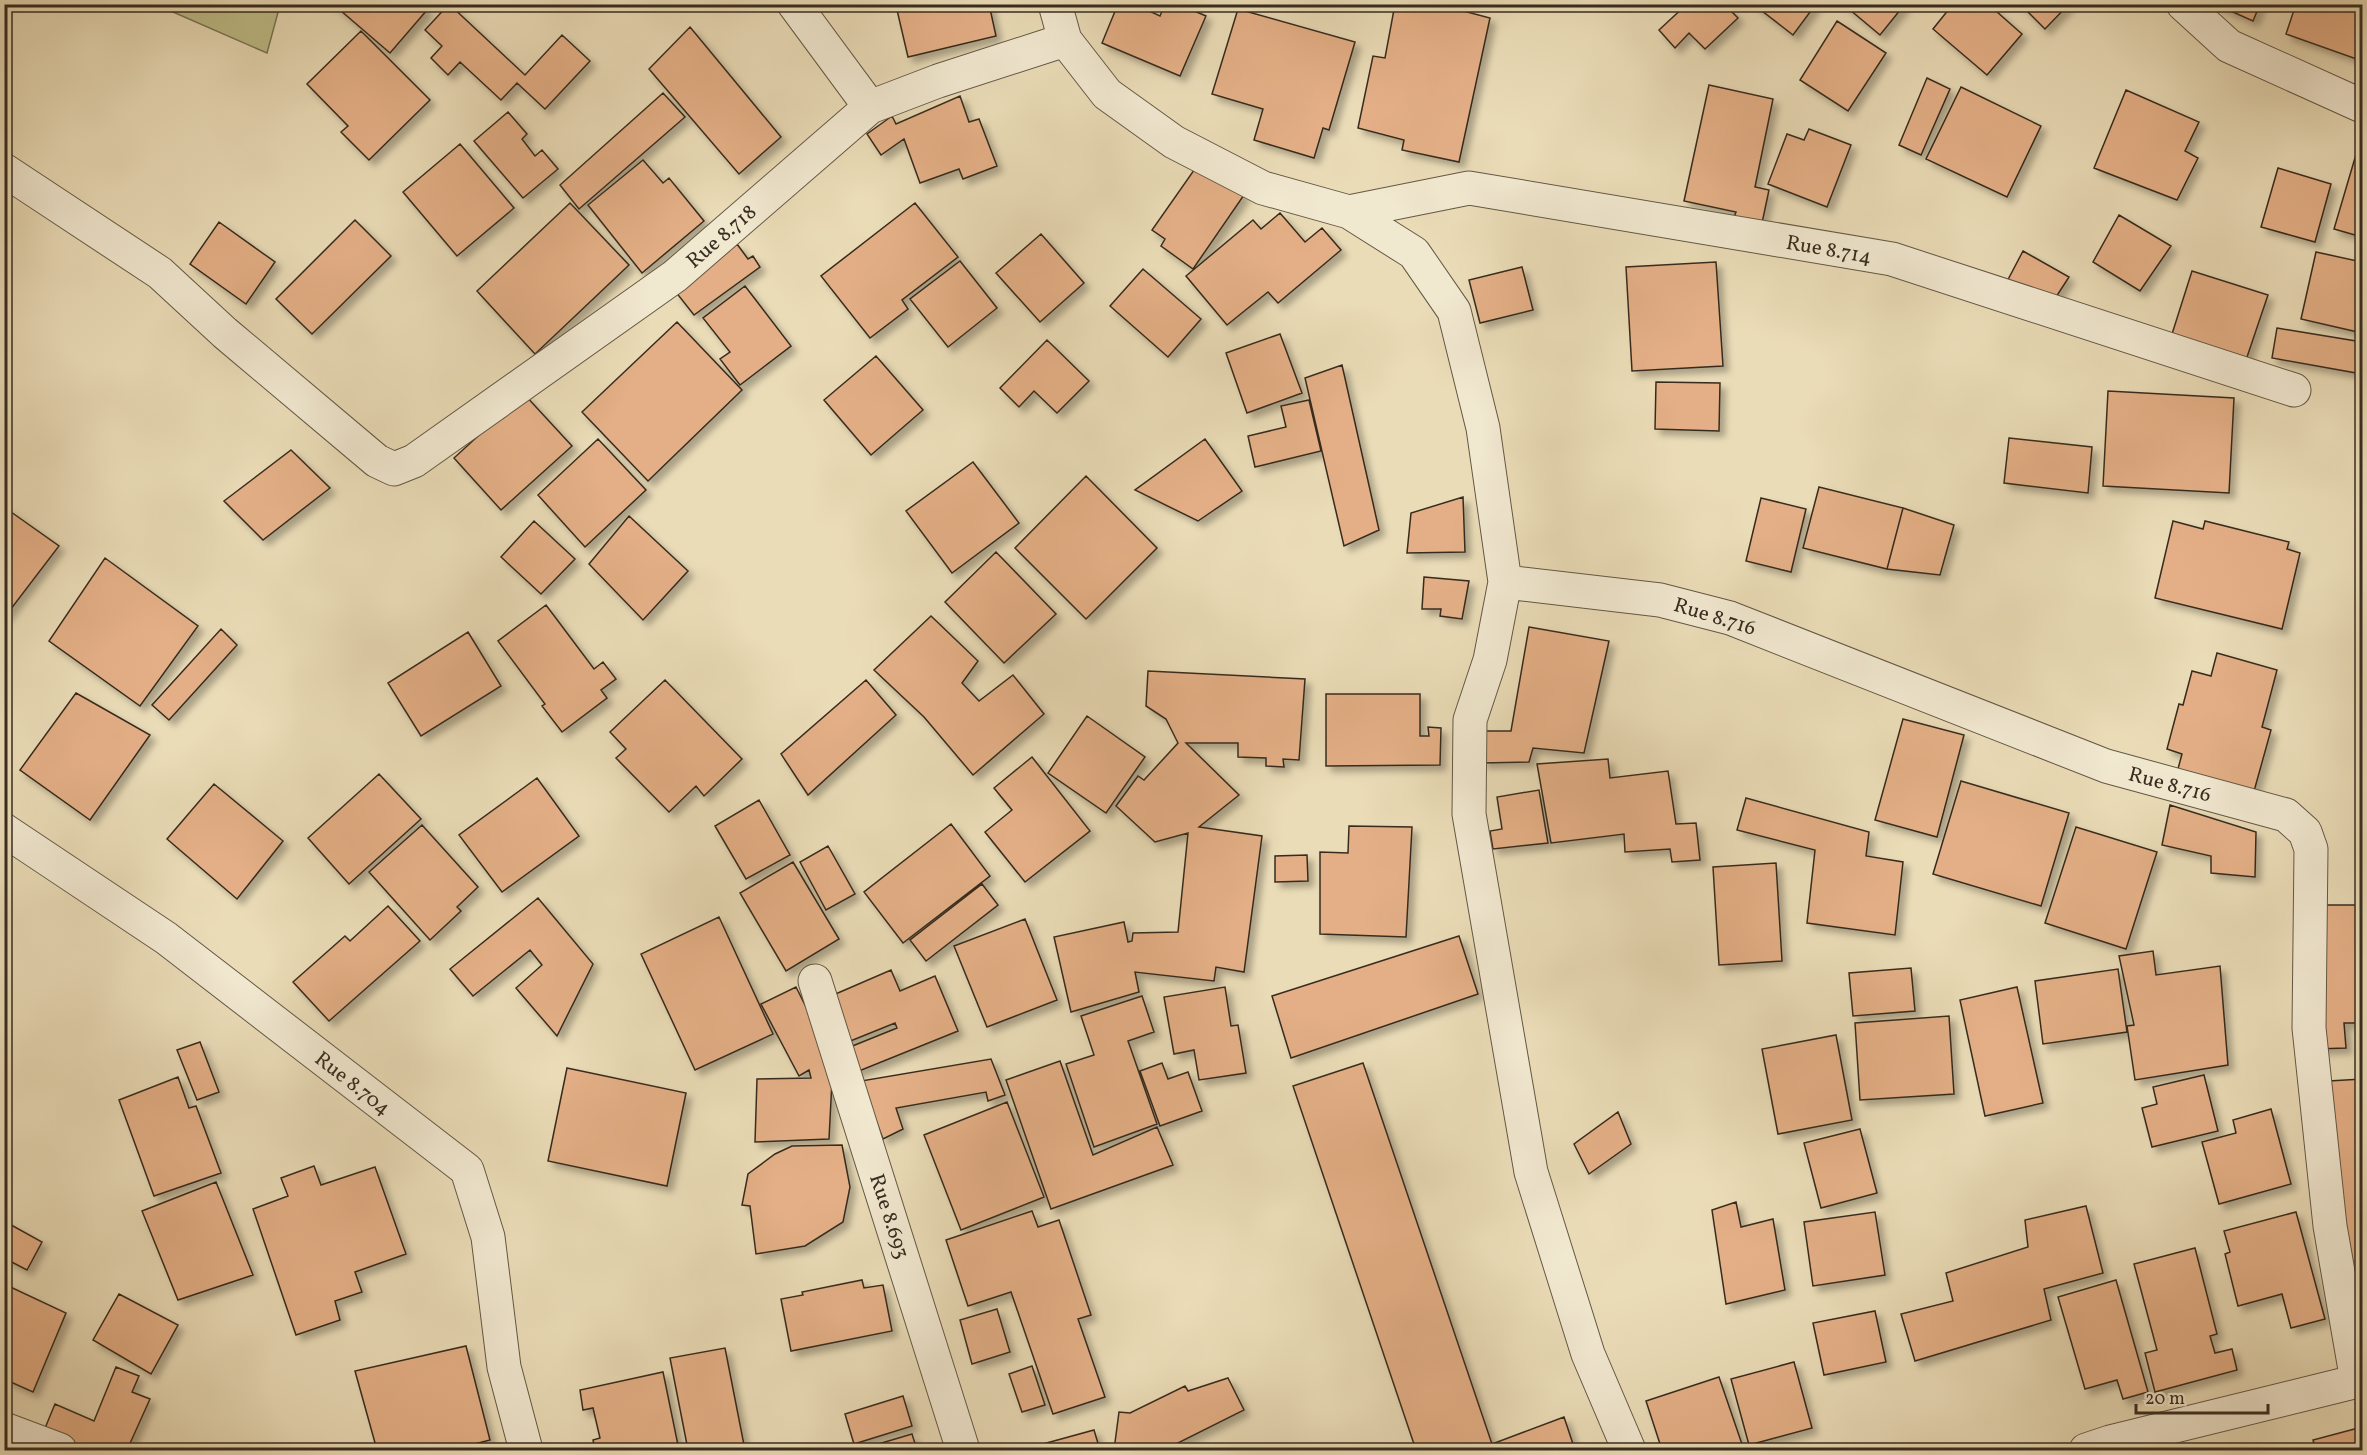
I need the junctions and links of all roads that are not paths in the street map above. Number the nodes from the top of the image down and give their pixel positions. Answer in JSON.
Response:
{"nodes":[{"id":1,"x":794,"y":4,"type":"edge"},
{"id":2,"x":1054,"y":4,"type":"edge"},
{"id":3,"x":2183,"y":4,"type":"edge"},
{"id":4,"x":1065,"y":40,"type":"junction"},
{"id":5,"x":2362,"y":106,"type":"edge"},
{"id":6,"x":870,"y":107,"type":"junction"},
{"id":7,"x":4,"y":170,"type":"edge"},
{"id":8,"x":1349,"y":212,"type":"junction"},
{"id":9,"x":2294,"y":390,"type":"dead end"},
{"id":10,"x":1505,"y":582,"type":"junction"},
{"id":11,"x":4,"y":830,"type":"edge"},
{"id":12,"x":815,"y":981,"type":"dead end"},
{"id":13,"x":2360,"y":1381,"type":"edge"},
{"id":14,"x":4,"y":1429,"type":"edge"},
{"id":15,"x":2103,"y":1448,"type":"edge"},
{"id":16,"x":60,"y":1450,"type":"edge"},
{"id":17,"x":526,"y":1450,"type":"edge"},
{"id":18,"x":963,"y":1450,"type":"edge"},
{"id":19,"x":1629,"y":1450,"type":"edge"}],
"edges":[{"from":1,"to":6,"type":"street"},
{"from":2,"to":4,"type":"street"},
{"from":3,"to":5,"type":"street"},
{"from":4,"to":6,"type":"street","name":"Rue 8.718"},
{"from":4,"to":8,"type":"street"},
{"from":6,"to":7,"type":"street","name":"Rue 8.718"},
{"from":8,"to":9,"type":"street","name":"Rue 8.714"},
{"from":8,"to":10,"type":"street"},
{"from":10,"to":13,"type":"street","name":"Rue 8.716"},
{"from":10,"to":19,"type":"street"},
{"from":11,"to":17,"type":"street","name":"Rue 8.704"},
{"from":12,"to":18,"type":"street","name":"Rue 8.693"},
{"from":13,"to":15,"type":"street"},
{"from":14,"to":16,"type":"street"}]}
